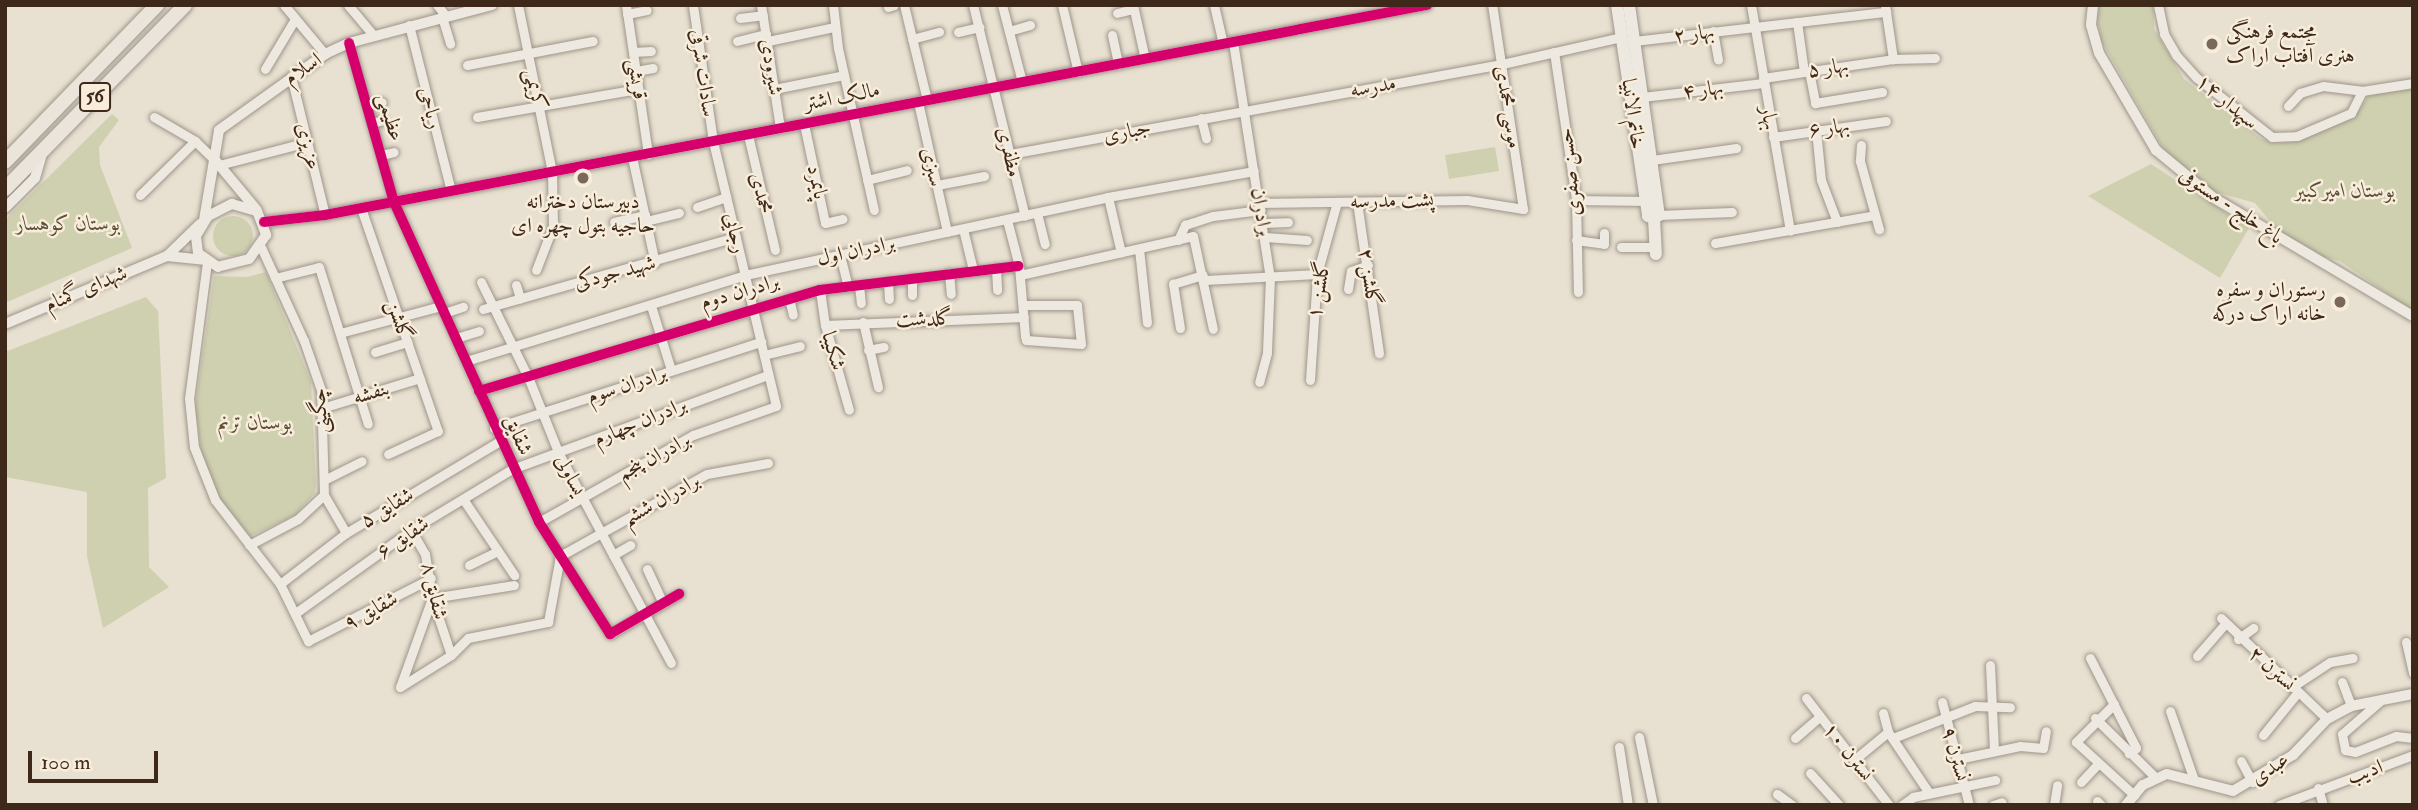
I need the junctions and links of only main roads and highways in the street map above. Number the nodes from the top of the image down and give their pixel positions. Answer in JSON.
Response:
{"nodes":[{"id":1,"x":157,"y":5,"type":"edge"},
{"id":2,"x":186,"y":5,"type":"edge"},
{"id":3,"x":1617,"y":5,"type":"edge"},
{"id":4,"x":1629,"y":5,"type":"edge"},
{"id":5,"x":1628,"y":39,"type":"junction"},
{"id":6,"x":5,"y":162,"type":"edge"},
{"id":7,"x":5,"y":189,"type":"edge"},
{"id":8,"x":1657,"y":216,"type":"junction"},
{"id":9,"x":1656,"y":251,"type":"road end"}],
"edges":[{"from":1,"to":6,"type":"highway","number":"56"},
{"from":2,"to":7,"type":"highway","number":"56"},
{"from":3,"to":5,"type":"main road","name":"خاتم الانبیا"},
{"from":4,"to":5,"type":"main road","name":"خاتم الانبیا"},
{"from":5,"to":8,"type":"main road","name":"خاتم الانبیا"},
{"from":5,"to":8,"type":"main road","name":"خاتم الانبیا"},
{"from":8,"to":9,"type":"main road","name":"خاتم الانبیا"}]}
